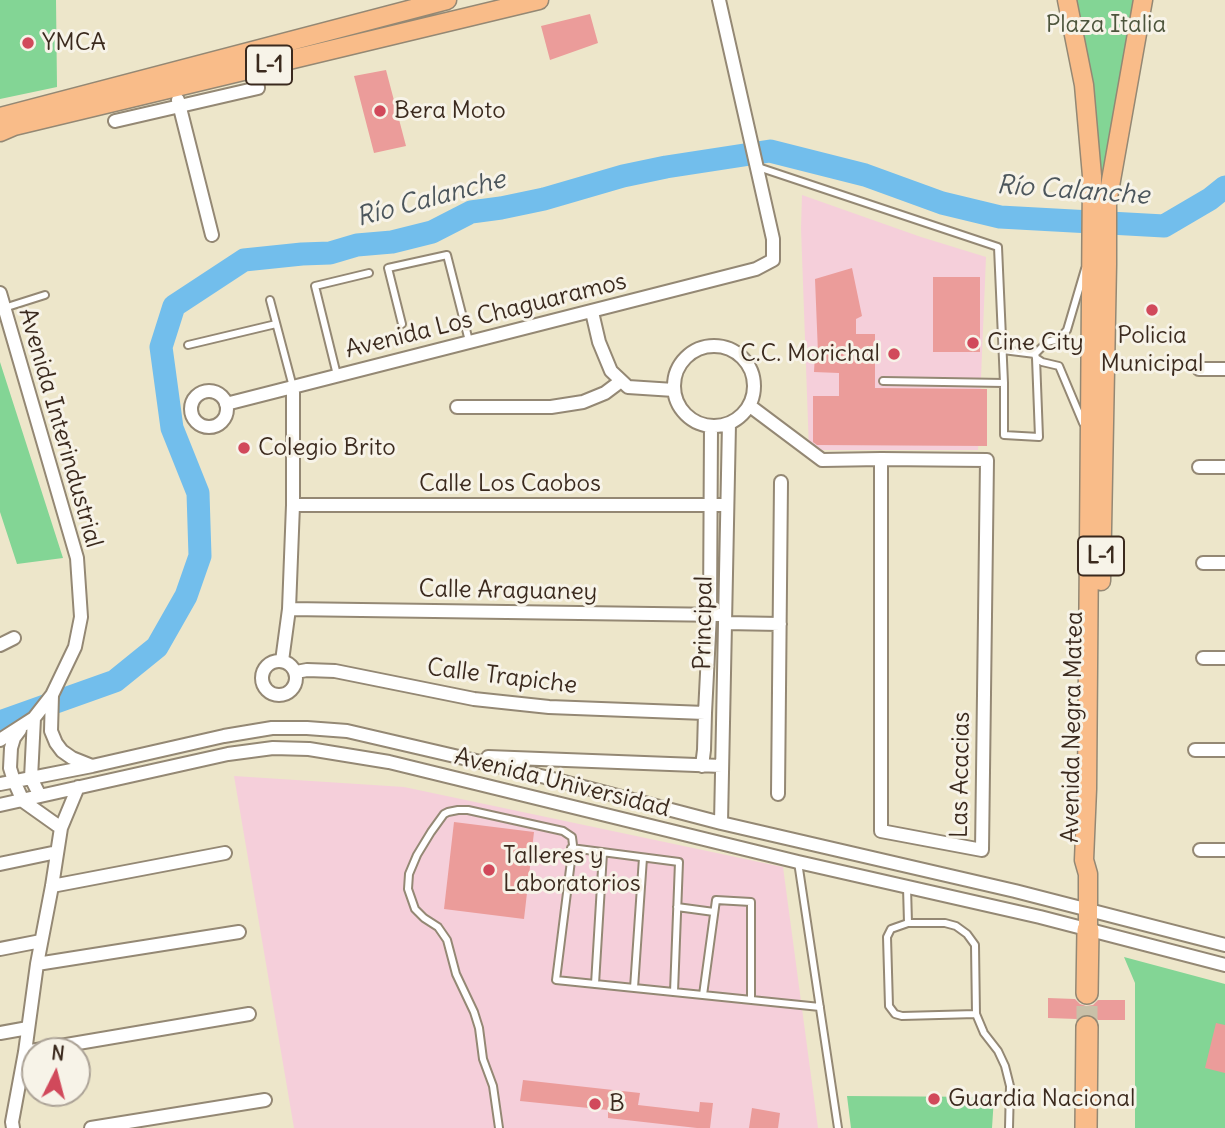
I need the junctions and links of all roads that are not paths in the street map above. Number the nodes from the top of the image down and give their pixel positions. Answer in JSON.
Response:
{"nodes":[{"id":1,"x":447,"y":0,"type":"edge"},
{"id":2,"x":539,"y":0,"type":"edge"},
{"id":3,"x":719,"y":0,"type":"edge"},
{"id":4,"x":1145,"y":0,"type":"edge"},
{"id":5,"x":1067,"y":2,"type":"edge"},
{"id":6,"x":255,"y":68,"type":"junction"},
{"id":7,"x":175,"y":88,"type":"junction"},
{"id":8,"x":179,"y":107,"type":"junction"},
{"id":9,"x":0,"y":117,"type":"edge"},
{"id":10,"x":115,"y":121,"type":"dead end"},
{"id":11,"x":0,"y":132,"type":"edge"},
{"id":12,"x":757,"y":162,"type":"junction"},
{"id":13,"x":1099,"y":202,"type":"junction"},
{"id":14,"x":212,"y":235,"type":"dead end"},
{"id":15,"x":1097,"y":239,"type":"junction"},
{"id":16,"x":369,"y":273,"type":"dead end"},
{"id":17,"x":0,"y":293,"type":"edge"},
{"id":18,"x":45,"y":295,"type":"dead end"},
{"id":19,"x":270,"y":300,"type":"dead end"},
{"id":20,"x":4,"y":308,"type":"junction"},
{"id":21,"x":592,"y":312,"type":"junction"},
{"id":22,"x":276,"y":324,"type":"junction"},
{"id":23,"x":402,"y":324,"type":"dead end"},
{"id":24,"x":469,"y":343,"type":"junction"},
{"id":25,"x":188,"y":345,"type":"dead end"},
{"id":26,"x":1003,"y":350,"type":"junction"},
{"id":27,"x":1036,"y":356,"type":"junction"},
{"id":28,"x":1199,"y":369,"type":"dead end"},
{"id":29,"x":1225,"y":369,"type":"edge"},
{"id":30,"x":337,"y":376,"type":"junction"},
{"id":31,"x":621,"y":381,"type":"junction"},
{"id":32,"x":883,"y":381,"type":"dead end"},
{"id":33,"x":1004,"y":383,"type":"junction"},
{"id":34,"x":293,"y":387,"type":"junction"},
{"id":35,"x":674,"y":390,"type":"junction"},
{"id":36,"x":226,"y":404,"type":"dead end"},
{"id":37,"x":750,"y":406,"type":"junction"},
{"id":38,"x":457,"y":407,"type":"dead end"},
{"id":39,"x":729,"y":424,"type":"junction"},
{"id":40,"x":711,"y":426,"type":"junction"},
{"id":41,"x":1090,"y":439,"type":"junction"},
{"id":42,"x":881,"y":459,"type":"junction"},
{"id":43,"x":1199,"y":467,"type":"dead end"},
{"id":44,"x":1225,"y":467,"type":"edge"},
{"id":45,"x":781,"y":482,"type":"dead end"},
{"id":46,"x":293,"y":505,"type":"junction"},
{"id":47,"x":712,"y":505,"type":"junction"},
{"id":48,"x":727,"y":505,"type":"junction"},
{"id":49,"x":1203,"y":563,"type":"dead end"},
{"id":50,"x":1225,"y":563,"type":"edge"},
{"id":51,"x":289,"y":609,"type":"junction"},
{"id":52,"x":710,"y":614,"type":"junction"},
{"id":53,"x":725,"y":619,"type":"junction"},
{"id":54,"x":780,"y":624,"type":"junction"},
{"id":55,"x":14,"y":638,"type":"dead end"},
{"id":56,"x":0,"y":645,"type":"edge"},
{"id":57,"x":1203,"y":657,"type":"dead end"},
{"id":58,"x":1225,"y":657,"type":"edge"},
{"id":59,"x":282,"y":661,"type":"junction"},
{"id":60,"x":296,"y":672,"type":"junction"},
{"id":61,"x":52,"y":695,"type":"junction"},
{"id":62,"x":705,"y":713,"type":"junction"},
{"id":63,"x":34,"y":718,"type":"junction"},
{"id":64,"x":22,"y":726,"type":"junction"},
{"id":65,"x":0,"y":740,"type":"edge"},
{"id":66,"x":1195,"y":750,"type":"dead end"},
{"id":67,"x":1225,"y":750,"type":"edge"},
{"id":68,"x":457,"y":756,"type":"junction"},
{"id":69,"x":92,"y":766,"type":"junction"},
{"id":70,"x":702,"y":766,"type":"junction"},
{"id":71,"x":722,"y":766,"type":"junction"},
{"id":72,"x":31,"y":778,"type":"junction"},
{"id":73,"x":14,"y":781,"type":"junction"},
{"id":74,"x":0,"y":784,"type":"edge"},
{"id":75,"x":78,"y":787,"type":"junction"},
{"id":76,"x":778,"y":794,"type":"dead end"},
{"id":77,"x":40,"y":796,"type":"junction"},
{"id":78,"x":23,"y":801,"type":"junction"},
{"id":79,"x":0,"y":806,"type":"edge"},
{"id":80,"x":721,"y":823,"type":"junction"},
{"id":81,"x":61,"y":828,"type":"junction"},
{"id":82,"x":796,"y":841,"type":"junction"},
{"id":83,"x":571,"y":848,"type":"junction"},
{"id":84,"x":1200,"y":850,"type":"dead end"},
{"id":85,"x":1225,"y":850,"type":"edge"},
{"id":86,"x":57,"y":852,"type":"junction"},
{"id":87,"x":225,"y":853,"type":"dead end"},
{"id":88,"x":603,"y":853,"type":"junction"},
{"id":89,"x":643,"y":858,"type":"junction"},
{"id":90,"x":798,"y":862,"type":"junction"},
{"id":91,"x":0,"y":864,"type":"edge"},
{"id":92,"x":1088,"y":874,"type":"junction"},
{"id":93,"x":52,"y":886,"type":"junction"},
{"id":94,"x":907,"y":887,"type":"junction"},
{"id":95,"x":677,"y":907,"type":"junction"},
{"id":96,"x":714,"y":912,"type":"junction"},
{"id":97,"x":1088,"y":920,"type":"junction"},
{"id":98,"x":908,"y":923,"type":"junction"},
{"id":99,"x":239,"y":932,"type":"dead end"},
{"id":100,"x":41,"y":941,"type":"junction"},
{"id":101,"x":1225,"y":945,"type":"edge"},
{"id":102,"x":0,"y":949,"type":"edge"},
{"id":103,"x":37,"y":964,"type":"junction"},
{"id":104,"x":1225,"y":965,"type":"edge"},
{"id":105,"x":595,"y":984,"type":"junction"},
{"id":106,"x":634,"y":988,"type":"junction"},
{"id":107,"x":674,"y":992,"type":"junction"},
{"id":108,"x":1087,"y":993,"type":"tunnel mouth"},
{"id":109,"x":703,"y":995,"type":"junction"},
{"id":110,"x":751,"y":1000,"type":"junction"},
{"id":111,"x":820,"y":1007,"type":"junction"},
{"id":112,"x":249,"y":1014,"type":"dead end"},
{"id":113,"x":976,"y":1014,"type":"junction"},
{"id":114,"x":1087,"y":1027,"type":"tunnel mouth"},
{"id":115,"x":28,"y":1028,"type":"junction"},
{"id":116,"x":0,"y":1033,"type":"edge"},
{"id":117,"x":27,"y":1037,"type":"edge"},
{"id":118,"x":91,"y":1041,"type":"edge"},
{"id":119,"x":21,"y":1074,"type":"edge"},
{"id":120,"x":265,"y":1100,"type":"dead end"},
{"id":121,"x":13,"y":1128,"type":"edge"},
{"id":122,"x":92,"y":1128,"type":"edge"},
{"id":123,"x":499,"y":1128,"type":"edge"},
{"id":124,"x":838,"y":1128,"type":"edge"},
{"id":125,"x":1009,"y":1128,"type":"edge"},
{"id":126,"x":1086,"y":1128,"type":"edge"}],
"edges":[{"from":1,"to":9,"type":"main road","number":"L-1"},
{"from":2,"to":6,"type":"main road","number":"L-1"},
{"from":3,"to":12,"type":"street"},
{"from":4,"to":13,"type":"main road","name":"Avenida Negra Matea","number":"L-1"},
{"from":5,"to":13,"type":"main road","name":"Avenida Negra Matea","number":"L-1"},
{"from":6,"to":7,"type":"main road","number":"L-1"},
{"from":6,"to":8,"type":"street"},
{"from":7,"to":8,"type":"street"},
{"from":7,"to":11,"type":"main road","number":"L-1"},
{"from":8,"to":10,"type":"street"},
{"from":8,"to":14,"type":"street"},
{"from":12,"to":21,"type":"street","name":"Avenida Los Chaguaramos"},
{"from":12,"to":26,"type":"lane"},
{"from":13,"to":15,"type":"main road","name":"Avenida Negra Matea","number":"L-1"},
{"from":15,"to":27,"type":"lane"},
{"from":15,"to":41,"type":"main road","name":"Avenida Negra Matea","number":"L-1"},
{"from":15,"to":92,"type":"main road","name":"Avenida Negra Matea","number":"L-1"},
{"from":16,"to":30,"type":"lane"},
{"from":17,"to":20,"type":"street","name":"Avenida Interindustrial"},
{"from":18,"to":20,"type":"lane"},
{"from":19,"to":22,"type":"lane"},
{"from":20,"to":61,"type":"street","name":"Avenida Interindustrial"},
{"from":21,"to":24,"type":"street","name":"Avenida Los Chaguaramos"},
{"from":21,"to":31,"type":"street"},
{"from":22,"to":25,"type":"lane"},
{"from":22,"to":34,"type":"lane"},
{"from":23,"to":24,"type":"lane"},
{"from":24,"to":30,"type":"street","name":"Avenida Los Chaguaramos"},
{"from":26,"to":27,"type":"lane"},
{"from":26,"to":33,"type":"lane"},
{"from":27,"to":33,"type":"lane"},
{"from":27,"to":41,"type":"lane"},
{"from":28,"to":29,"type":"street"},
{"from":30,"to":34,"type":"street","name":"Avenida Los Chaguaramos"},
{"from":31,"to":35,"type":"street"},
{"from":31,"to":38,"type":"street"},
{"from":32,"to":33,"type":"lane"},
{"from":34,"to":36,"type":"street","name":"Avenida Los Chaguaramos"},
{"from":34,"to":46,"type":"street"},
{"from":35,"to":37,"type":"street"},
{"from":35,"to":40,"type":"street"},
{"from":37,"to":39,"type":"street"},
{"from":37,"to":42,"type":"street","name":"Las Acacias"},
{"from":39,"to":40,"type":"street"},
{"from":39,"to":48,"type":"street","name":"Principal"},
{"from":40,"to":47,"type":"street","name":"Principal"},
{"from":41,"to":92,"type":"main road","name":"Avenida Negra Matea","number":"L-1"},
{"from":42,"to":42,"type":"street","name":"Las Acacias"},
{"from":43,"to":44,"type":"street"},
{"from":45,"to":54,"type":"street"},
{"from":46,"to":47,"type":"street","name":"Calle Los Caobos"},
{"from":46,"to":51,"type":"street"},
{"from":47,"to":48,"type":"street","name":"Calle Los Caobos"},
{"from":47,"to":52,"type":"street","name":"Principal"},
{"from":48,"to":53,"type":"street","name":"Principal"},
{"from":49,"to":50,"type":"street"},
{"from":51,"to":52,"type":"street","name":"Calle Araguaney"},
{"from":51,"to":59,"type":"street"},
{"from":52,"to":53,"type":"street","name":"Calle Araguaney"},
{"from":52,"to":62,"type":"street","name":"Principal"},
{"from":53,"to":54,"type":"street","name":"Calle Araguaney"},
{"from":53,"to":71,"type":"street","name":"Principal"},
{"from":54,"to":76,"type":"street"},
{"from":55,"to":56,"type":"street"},
{"from":57,"to":58,"type":"street"},
{"from":59,"to":60,"type":"street"},
{"from":59,"to":60,"type":"street"},
{"from":60,"to":62,"type":"street","name":"Calle Trapiche"},
{"from":61,"to":63,"type":"street","name":"Avenida Interindustrial"},
{"from":61,"to":69,"type":"street","name":"Avenida Interindustrial"},
{"from":62,"to":70,"type":"street","name":"Principal"},
{"from":63,"to":64,"type":"street","name":"Avenida Interindustrial"},
{"from":63,"to":72,"type":"street"},
{"from":64,"to":65,"type":"street","name":"Avenida Interindustrial"},
{"from":64,"to":73,"type":"street"},
{"from":66,"to":67,"type":"street"},
{"from":68,"to":69,"type":"street","name":"Avenida Universidad"},
{"from":68,"to":70,"type":"street","name":"Avenida Universidad"},
{"from":68,"to":80,"type":"street","name":"Avenida Universidad"},
{"from":69,"to":72,"type":"street","name":"Avenida Universidad"},
{"from":70,"to":71,"type":"street","name":"Avenida Universidad"},
{"from":71,"to":80,"type":"street","name":"Principal"},
{"from":72,"to":73,"type":"street","name":"Avenida Universidad"},
{"from":72,"to":77,"type":"street"},
{"from":73,"to":74,"type":"street","name":"Avenida Universidad"},
{"from":73,"to":78,"type":"street"},
{"from":75,"to":77,"type":"street","name":"Avenida Universidad"},
{"from":75,"to":81,"type":"street"},
{"from":75,"to":90,"type":"street","name":"Avenida Universidad"},
{"from":77,"to":78,"type":"street","name":"Avenida Universidad"},
{"from":78,"to":79,"type":"street","name":"Avenida Universidad"},
{"from":78,"to":81,"type":"street"},
{"from":80,"to":82,"type":"street","name":"Avenida Universidad"},
{"from":81,"to":86,"type":"street"},
{"from":82,"to":90,"type":"street"},
{"from":82,"to":97,"type":"street","name":"Avenida Universidad"},
{"from":83,"to":88,"type":"lane"},
{"from":83,"to":105,"type":"lane"},
{"from":83,"to":123,"type":"lane"},
{"from":84,"to":85,"type":"street"},
{"from":86,"to":91,"type":"street"},
{"from":86,"to":93,"type":"street"},
{"from":87,"to":93,"type":"street"},
{"from":88,"to":89,"type":"lane"},
{"from":88,"to":105,"type":"lane"},
{"from":89,"to":95,"type":"lane"},
{"from":89,"to":106,"type":"lane"},
{"from":90,"to":94,"type":"street","name":"Avenida Universidad"},
{"from":90,"to":111,"type":"lane"},
{"from":92,"to":97,"type":"main road","number":"L-1"},
{"from":93,"to":100,"type":"street"},
{"from":94,"to":97,"type":"street","name":"Avenida Universidad"},
{"from":94,"to":98,"type":"lane"},
{"from":95,"to":96,"type":"lane"},
{"from":95,"to":107,"type":"lane"},
{"from":96,"to":109,"type":"lane"},
{"from":96,"to":110,"type":"lane"},
{"from":97,"to":101,"type":"street"},
{"from":97,"to":104,"type":"street"},
{"from":97,"to":108,"type":"highway"},
{"from":98,"to":113,"type":"lane"},
{"from":98,"to":113,"type":"lane"},
{"from":99,"to":103,"type":"street"},
{"from":100,"to":102,"type":"street"},
{"from":100,"to":103,"type":"street"},
{"from":103,"to":115,"type":"street"},
{"from":105,"to":106,"type":"lane"},
{"from":106,"to":107,"type":"lane"},
{"from":107,"to":109,"type":"lane"},
{"from":109,"to":110,"type":"lane"},
{"from":110,"to":111,"type":"lane"},
{"from":111,"to":124,"type":"lane"},
{"from":112,"to":118,"type":"street"},
{"from":113,"to":125,"type":"lane"},
{"from":114,"to":126,"type":"highway"},
{"from":115,"to":116,"type":"street"},
{"from":115,"to":117,"type":"street"},
{"from":119,"to":121,"type":"street"},
{"from":120,"to":122,"type":"street"}]}
